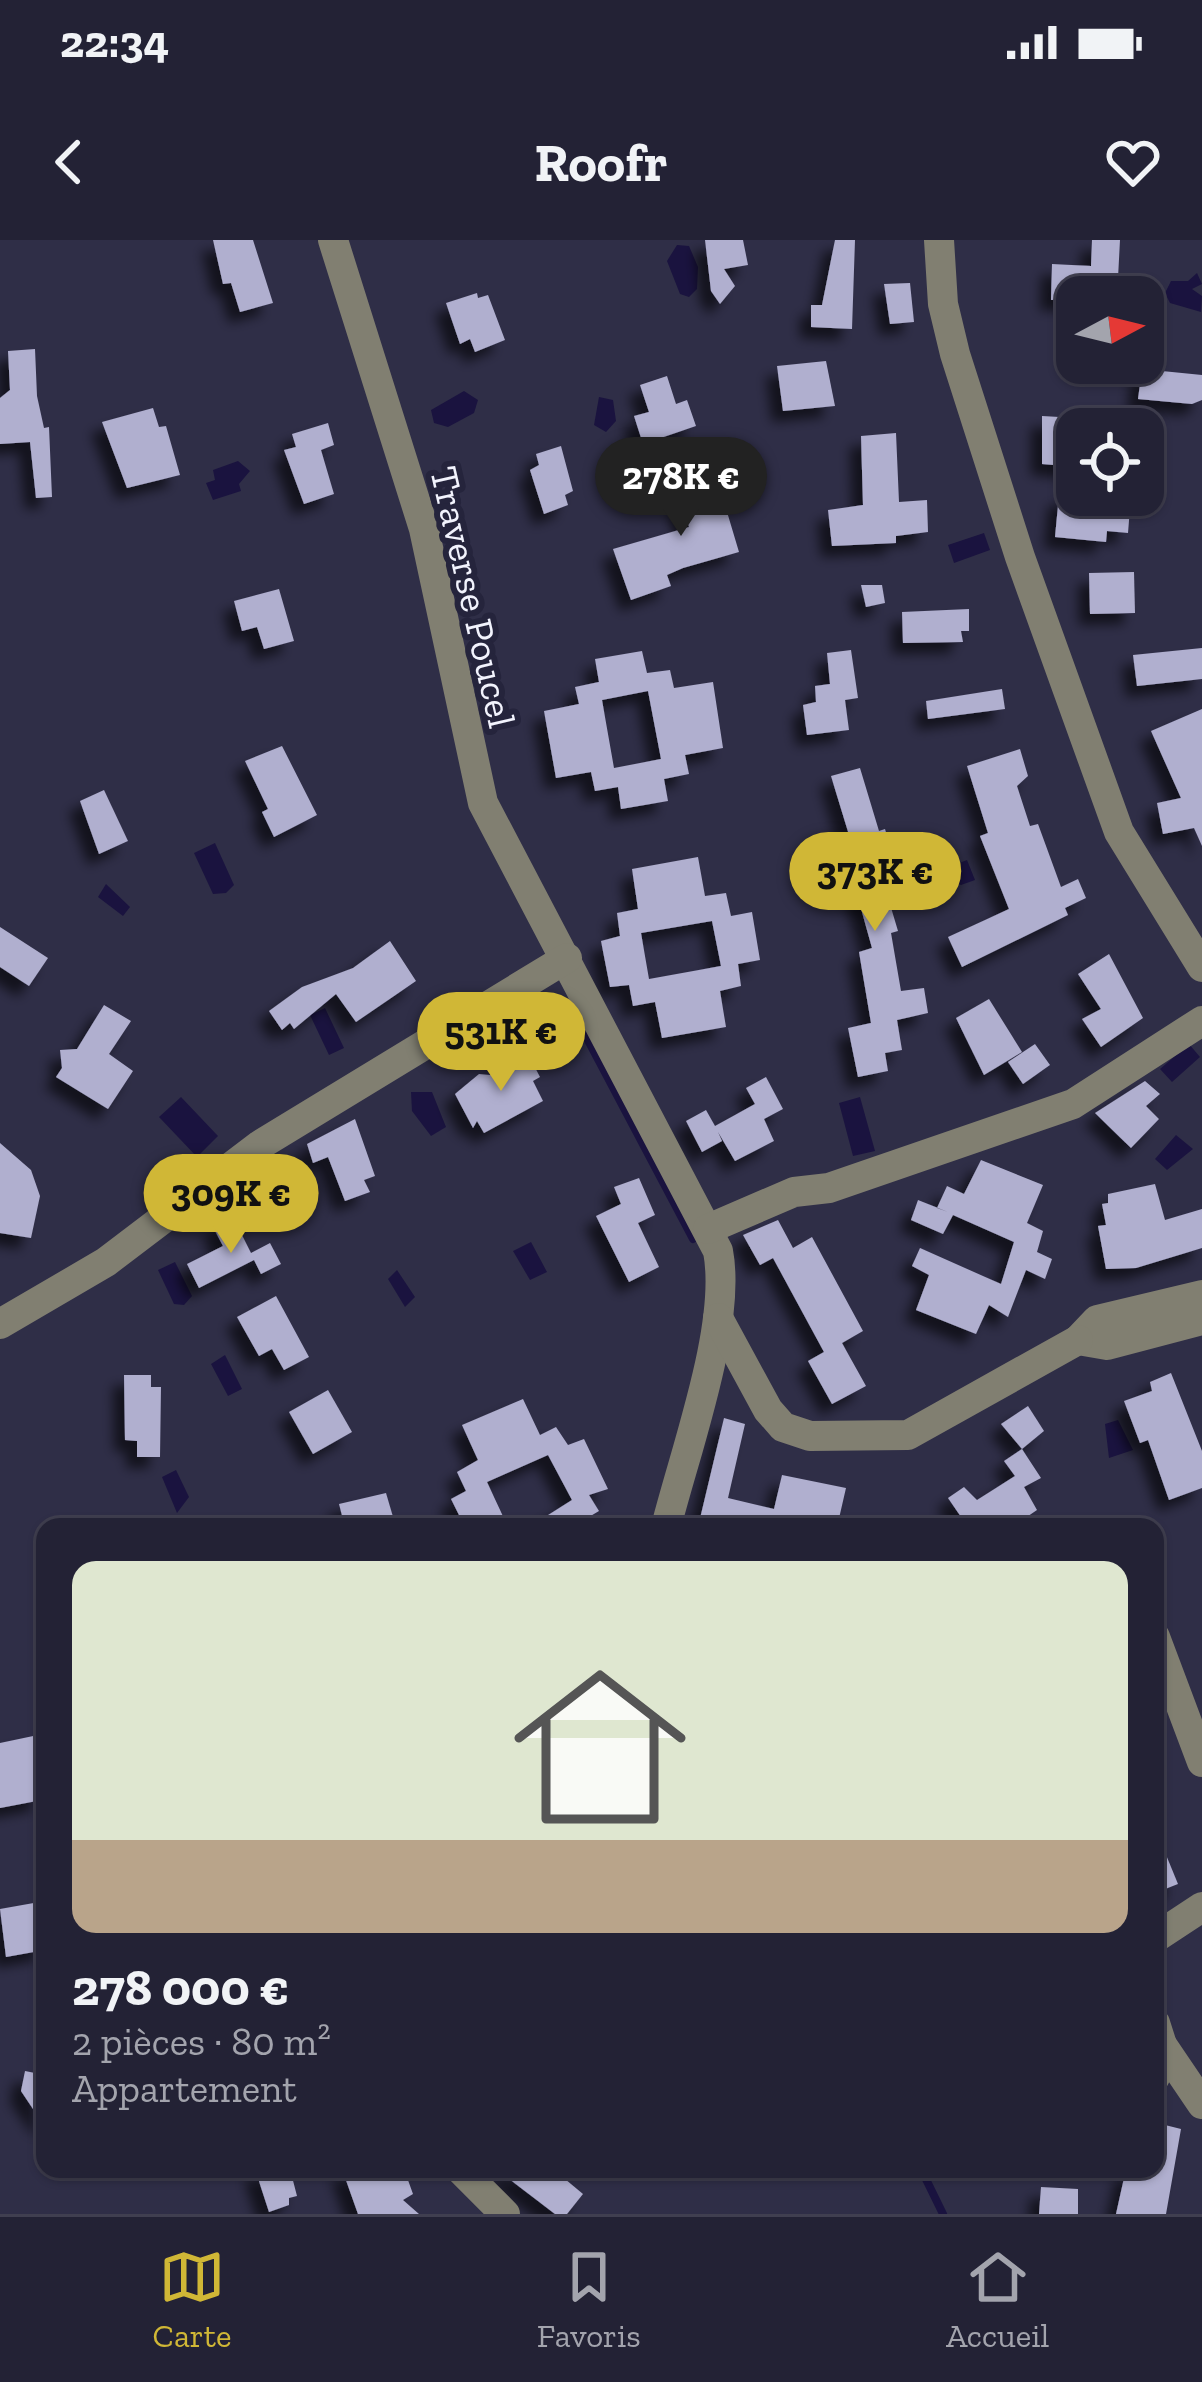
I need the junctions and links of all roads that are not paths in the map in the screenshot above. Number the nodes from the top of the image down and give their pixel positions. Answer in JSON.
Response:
{"nodes":[{"id":1,"x":333,"y":240,"type":"edge"},
{"id":2,"x":939,"y":240,"type":"edge"},
{"id":3,"x":567,"y":958,"type":"junction"},
{"id":4,"x":1202,"y":967,"type":"edge"},
{"id":5,"x":1202,"y":1021,"type":"edge"},
{"id":6,"x":707,"y":1229,"type":"junction"},
{"id":7,"x":1202,"y":1295,"type":"edge"},
{"id":8,"x":718,"y":1318,"type":"junction"},
{"id":9,"x":1202,"y":1320,"type":"edge"},
{"id":10,"x":0,"y":1324,"type":"edge"},
{"id":11,"x":1078,"y":1340,"type":"junction"},
{"id":12,"x":701,"y":1388,"type":"junction"},
{"id":13,"x":768,"y":1410,"type":"junction"},
{"id":14,"x":668,"y":1518,"type":"edge"},
{"id":15,"x":1164,"y":1660,"type":"edge"},
{"id":16,"x":1202,"y":1762,"type":"edge"},
{"id":17,"x":1202,"y":1907,"type":"edge"},
{"id":18,"x":1164,"y":1932,"type":"edge"},
{"id":19,"x":1164,"y":2044,"type":"edge"},
{"id":20,"x":1202,"y":2104,"type":"edge"},
{"id":21,"x":469,"y":2178,"type":"edge"},
{"id":22,"x":505,"y":2214,"type":"edge"}],
"edges":[{"from":1,"to":3,"type":"street","name":"Traverse Poucel"},
{"from":2,"to":4,"type":"street"},
{"from":3,"to":6,"type":"street","name":"Traverse Poucel"},
{"from":3,"to":10,"type":"street"},
{"from":5,"to":6,"type":"street"},
{"from":6,"to":8,"type":"street","name":"Traverse Poucel"},
{"from":7,"to":11,"type":"street"},
{"from":8,"to":12,"type":"street"},
{"from":8,"to":13,"type":"street"},
{"from":9,"to":11,"type":"street"},
{"from":11,"to":13,"type":"street"},
{"from":12,"to":13,"type":"street"},
{"from":12,"to":14,"type":"street"},
{"from":15,"to":16,"type":"street"},
{"from":17,"to":18,"type":"street"},
{"from":19,"to":20,"type":"street"},
{"from":21,"to":22,"type":"street"}]}
